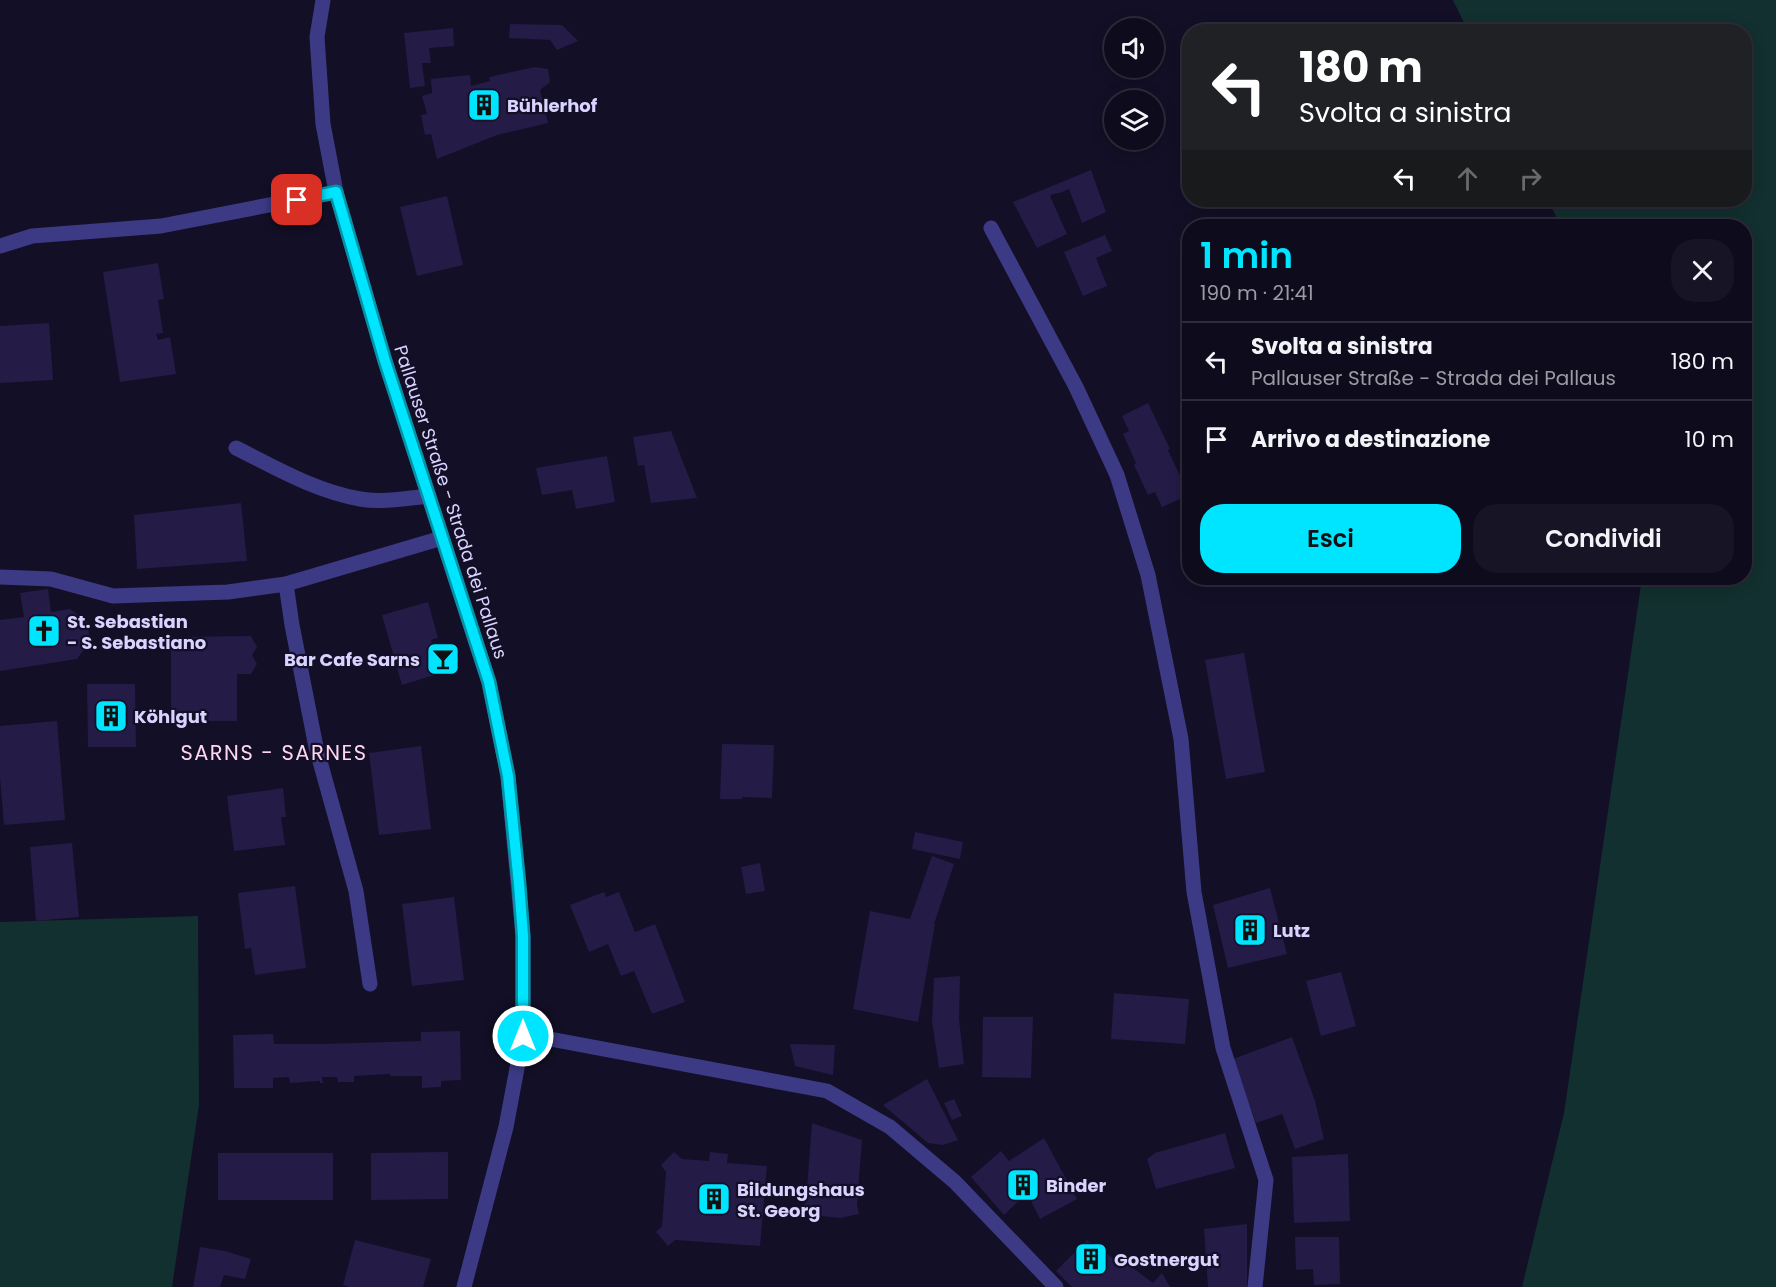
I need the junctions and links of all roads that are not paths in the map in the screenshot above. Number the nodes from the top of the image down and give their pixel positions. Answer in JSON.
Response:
{"nodes":[{"id":1,"x":323,"y":0,"type":"edge"},
{"id":2,"x":336,"y":192,"type":"junction"},
{"id":3,"x":991,"y":228,"type":"dead end"},
{"id":4,"x":0,"y":246,"type":"edge"},
{"id":5,"x":236,"y":448,"type":"dead end"},
{"id":6,"x":429,"y":496,"type":"junction"},
{"id":7,"x":442,"y":538,"type":"junction"},
{"id":8,"x":0,"y":577,"type":"edge"},
{"id":9,"x":286,"y":584,"type":"junction"},
{"id":10,"x":370,"y":984,"type":"dead end"},
{"id":11,"x":523,"y":1036,"type":"junction"},
{"id":12,"x":464,"y":1287,"type":"edge"},
{"id":13,"x":1056,"y":1287,"type":"edge"},
{"id":14,"x":1255,"y":1287,"type":"edge"}],
"edges":[{"from":1,"to":2,"type":"street","name":"Pallauser Straße - Strada dei Pallaus"},
{"from":2,"to":4,"type":"street"},
{"from":2,"to":6,"type":"street","name":"Pallauser Straße - Strada dei Pallaus"},
{"from":3,"to":14,"type":"street"},
{"from":5,"to":6,"type":"street"},
{"from":6,"to":7,"type":"street","name":"Pallauser Straße - Strada dei Pallaus"},
{"from":7,"to":9,"type":"street"},
{"from":7,"to":11,"type":"street","name":"Pallauser Straße - Strada dei Pallaus"},
{"from":8,"to":9,"type":"street"},
{"from":9,"to":10,"type":"street"},
{"from":11,"to":12,"type":"street","name":"Pallauser Straße - Strada dei Pallaus"},
{"from":11,"to":13,"type":"street"}]}
